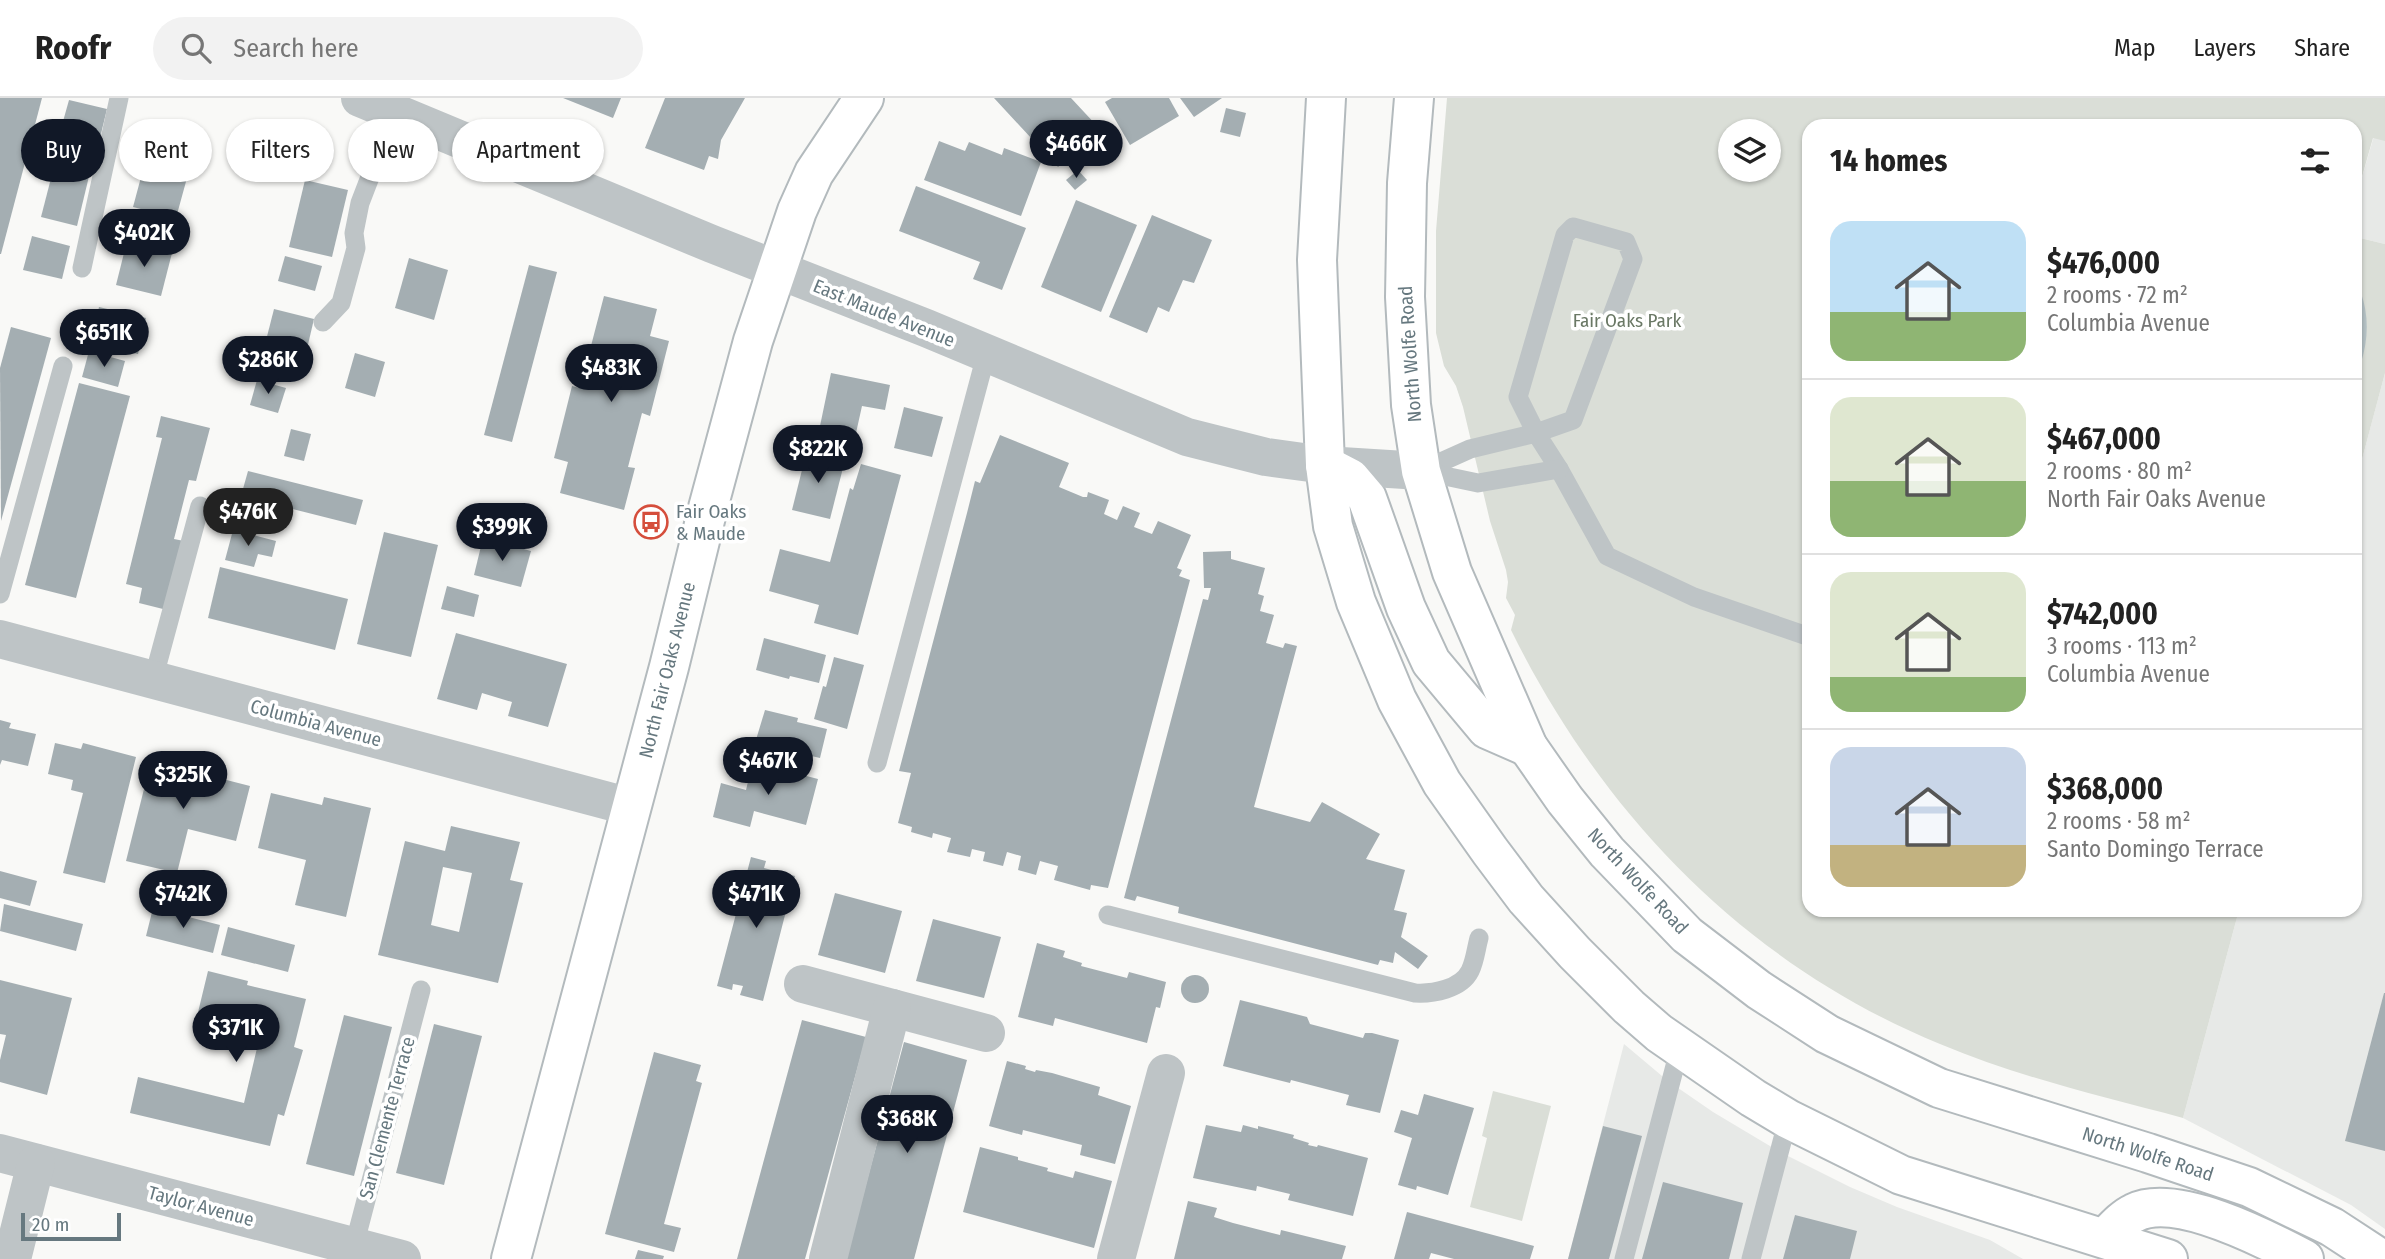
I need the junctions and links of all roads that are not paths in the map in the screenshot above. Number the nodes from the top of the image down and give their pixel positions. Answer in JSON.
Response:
{"nodes":[{"id":1,"x":119,"y":98,"type":"edge"},
{"id":2,"x":864,"y":98,"type":"edge"},
{"id":3,"x":1326,"y":98,"type":"edge"},
{"id":4,"x":1414,"y":98,"type":"edge"},
{"id":5,"x":378,"y":105,"type":"edge"},
{"id":6,"x":82,"y":268,"type":"dead end"},
{"id":7,"x":777,"y":270,"type":"junction"},
{"id":8,"x":323,"y":322,"type":"dead end"},
{"id":9,"x":986,"y":355,"type":"junction"},
{"id":10,"x":64,"y":366,"type":"dead end"},
{"id":11,"x":1536,"y":433,"type":"junction"},
{"id":12,"x":1325,"y":465,"type":"junction"},
{"id":13,"x":1559,"y":469,"type":"junction"},
{"id":14,"x":1421,"y":471,"type":"junction"},
{"id":15,"x":200,"y":506,"type":"dead end"},
{"id":16,"x":0,"y":594,"type":"edge"},
{"id":17,"x":1802,"y":634,"type":"edge"},
{"id":18,"x":0,"y":639,"type":"edge"},
{"id":19,"x":153,"y":680,"type":"junction"},
{"id":20,"x":1528,"y":747,"type":"junction"},
{"id":21,"x":877,"y":764,"type":"dead end"},
{"id":22,"x":631,"y":807,"type":"junction"},
{"id":23,"x":1108,"y":915,"type":"dead end"},
{"id":24,"x":1479,"y":938,"type":"dead end"},
{"id":25,"x":803,"y":984,"type":"dead end"},
{"id":26,"x":421,"y":990,"type":"dead end"},
{"id":27,"x":892,"y":1009,"type":"junction"},
{"id":28,"x":986,"y":1034,"type":"dead end"},
{"id":29,"x":1680,"y":1047,"type":"junction"},
{"id":30,"x":1166,"y":1073,"type":"dead end"},
{"id":31,"x":1788,"y":1119,"type":"junction"},
{"id":32,"x":0,"y":1153,"type":"edge"},
{"id":33,"x":36,"y":1163,"type":"junction"},
{"id":34,"x":354,"y":1246,"type":"junction"},
{"id":35,"x":2099,"y":1248,"type":"edge"},
{"id":36,"x":12,"y":1259,"type":"edge"},
{"id":37,"x":402,"y":1259,"type":"edge"},
{"id":38,"x":511,"y":1259,"type":"edge"},
{"id":39,"x":828,"y":1259,"type":"edge"},
{"id":40,"x":1116,"y":1259,"type":"edge"},
{"id":41,"x":1624,"y":1259,"type":"edge"},
{"id":42,"x":1751,"y":1259,"type":"edge"},
{"id":43,"x":2168,"y":1259,"type":"edge"},
{"id":44,"x":2304,"y":1259,"type":"edge"},
{"id":45,"x":2381,"y":1259,"type":"edge"}],
"edges":[{"from":1,"to":6,"type":"lane"},
{"from":2,"to":7,"type":"main road","name":"North Fair Oaks Avenue"},
{"from":3,"to":12,"type":"main road"},
{"from":4,"to":14,"type":"main road","name":"North Wolfe Road"},
{"from":5,"to":7,"type":"street","name":"East Maude Avenue"},
{"from":5,"to":8,"type":"lane"},
{"from":7,"to":9,"type":"street","name":"East Maude Avenue"},
{"from":7,"to":22,"type":"main road","name":"North Fair Oaks Avenue"},
{"from":9,"to":12,"type":"street","name":"East Maude Avenue"},
{"from":9,"to":21,"type":"lane"},
{"from":10,"to":16,"type":"lane"},
{"from":11,"to":11,"type":"lane"},
{"from":11,"to":13,"type":"lane"},
{"from":11,"to":14,"type":"lane"},
{"from":12,"to":14,"type":"street","name":"East Maude Avenue"},
{"from":12,"to":20,"type":"main road"},
{"from":12,"to":29,"type":"main road"},
{"from":13,"to":14,"type":"lane"},
{"from":13,"to":17,"type":"lane"},
{"from":14,"to":20,"type":"main road","name":"North Wolfe Road"},
{"from":15,"to":19,"type":"lane"},
{"from":18,"to":19,"type":"street","name":"Columbia Avenue"},
{"from":19,"to":22,"type":"street","name":"Columbia Avenue"},
{"from":20,"to":45,"type":"main road","name":"North Wolfe Road"},
{"from":22,"to":38,"type":"main road","name":"North Fair Oaks Avenue"},
{"from":23,"to":24,"type":"lane"},
{"from":25,"to":27,"type":"street"},
{"from":26,"to":34,"type":"lane","name":"San Clemente Terrace"},
{"from":27,"to":28,"type":"street"},
{"from":27,"to":39,"type":"street"},
{"from":29,"to":31,"type":"main road"},
{"from":29,"to":41,"type":"lane"},
{"from":30,"to":40,"type":"street"},
{"from":31,"to":35,"type":"main road"},
{"from":31,"to":42,"type":"lane"},
{"from":32,"to":33,"type":"street","name":"Taylor Avenue"},
{"from":33,"to":34,"type":"street","name":"Taylor Avenue"},
{"from":33,"to":36,"type":"street"},
{"from":34,"to":37,"type":"street","name":"Taylor Avenue"},
{"from":35,"to":43,"type":"main road"},
{"from":35,"to":44,"type":"main road"}]}
